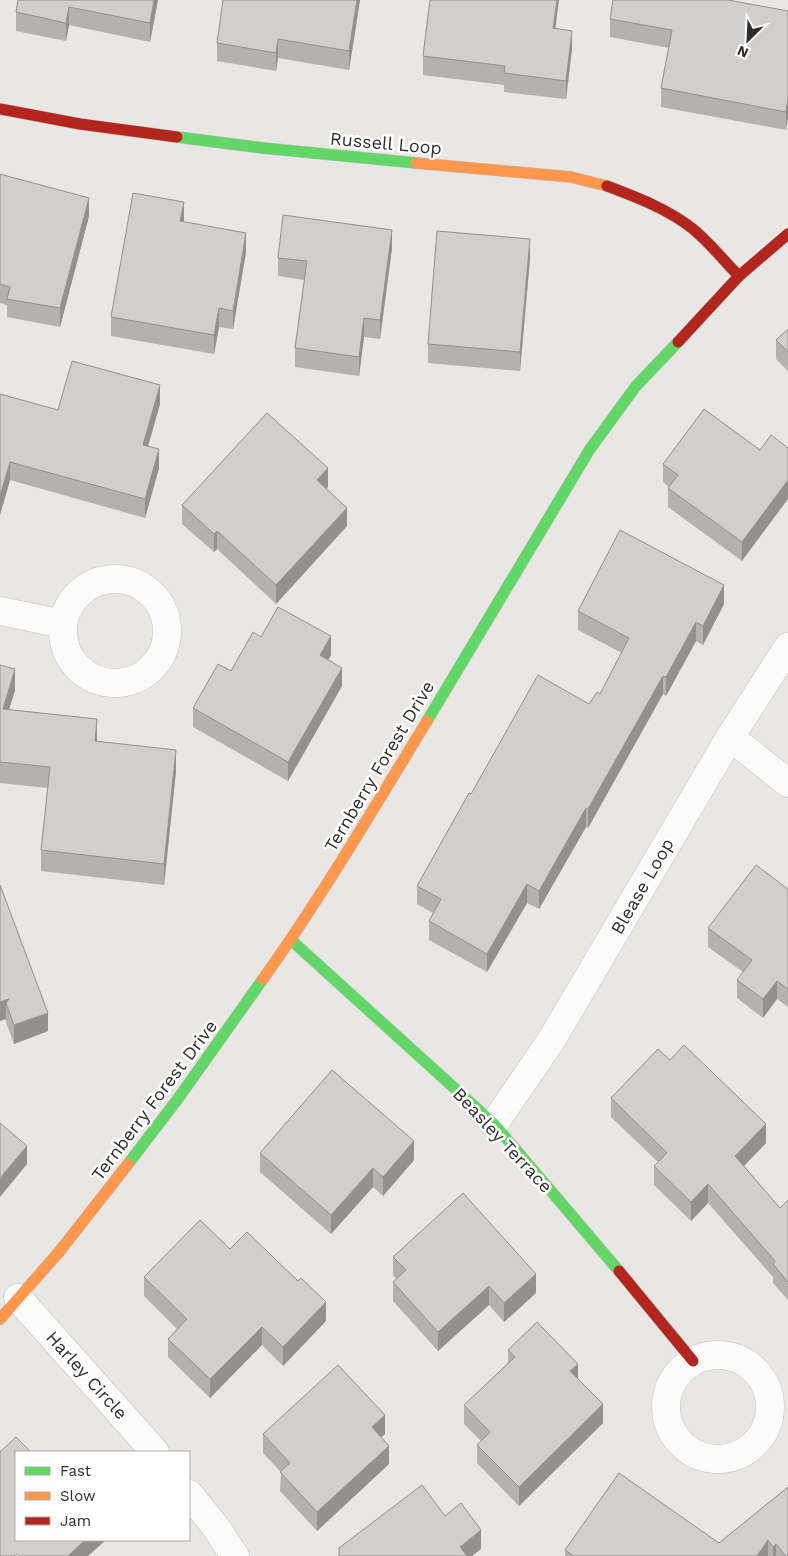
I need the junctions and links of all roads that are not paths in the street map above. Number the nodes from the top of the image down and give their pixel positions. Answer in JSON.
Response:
{"nodes":[{"id":1,"x":0,"y":109,"type":"edge"},
{"id":2,"x":788,"y":234,"type":"edge"},
{"id":3,"x":739,"y":276,"type":"junction"},
{"id":4,"x":0,"y":611,"type":"edge"},
{"id":5,"x":63,"y":624,"type":"dead end"},
{"id":6,"x":788,"y":647,"type":"edge"},
{"id":7,"x":730,"y":737,"type":"junction"},
{"id":8,"x":788,"y":783,"type":"edge"},
{"id":9,"x":291,"y":940,"type":"junction"},
{"id":10,"x":494,"y":1124,"type":"junction"},
{"id":11,"x":18,"y":1298,"type":"junction"},
{"id":12,"x":0,"y":1319,"type":"edge"},
{"id":13,"x":693,"y":1361,"type":"dead end"},
{"id":14,"x":153,"y":1451,"type":"edge"},
{"id":15,"x":190,"y":1495,"type":"edge"},
{"id":16,"x":235,"y":1556,"type":"edge"}],
"edges":[{"from":1,"to":3,"type":"street","name":"Russell Loop"},
{"from":2,"to":3,"type":"street","name":"Ternberry Forest Drive"},
{"from":3,"to":9,"type":"street","name":"Ternberry Forest Drive"},
{"from":4,"to":5,"type":"street"},
{"from":6,"to":7,"type":"street","name":"Blease Loop"},
{"from":7,"to":8,"type":"street"},
{"from":7,"to":10,"type":"street","name":"Blease Loop"},
{"from":9,"to":10,"type":"street","name":"Beasley Terrace"},
{"from":9,"to":11,"type":"street","name":"Ternberry Forest Drive"},
{"from":10,"to":13,"type":"street","name":"Beasley Terrace"},
{"from":11,"to":12,"type":"street","name":"Ternberry Forest Drive"},
{"from":11,"to":14,"type":"street","name":"Harley Circle"},
{"from":15,"to":16,"type":"street"}]}
